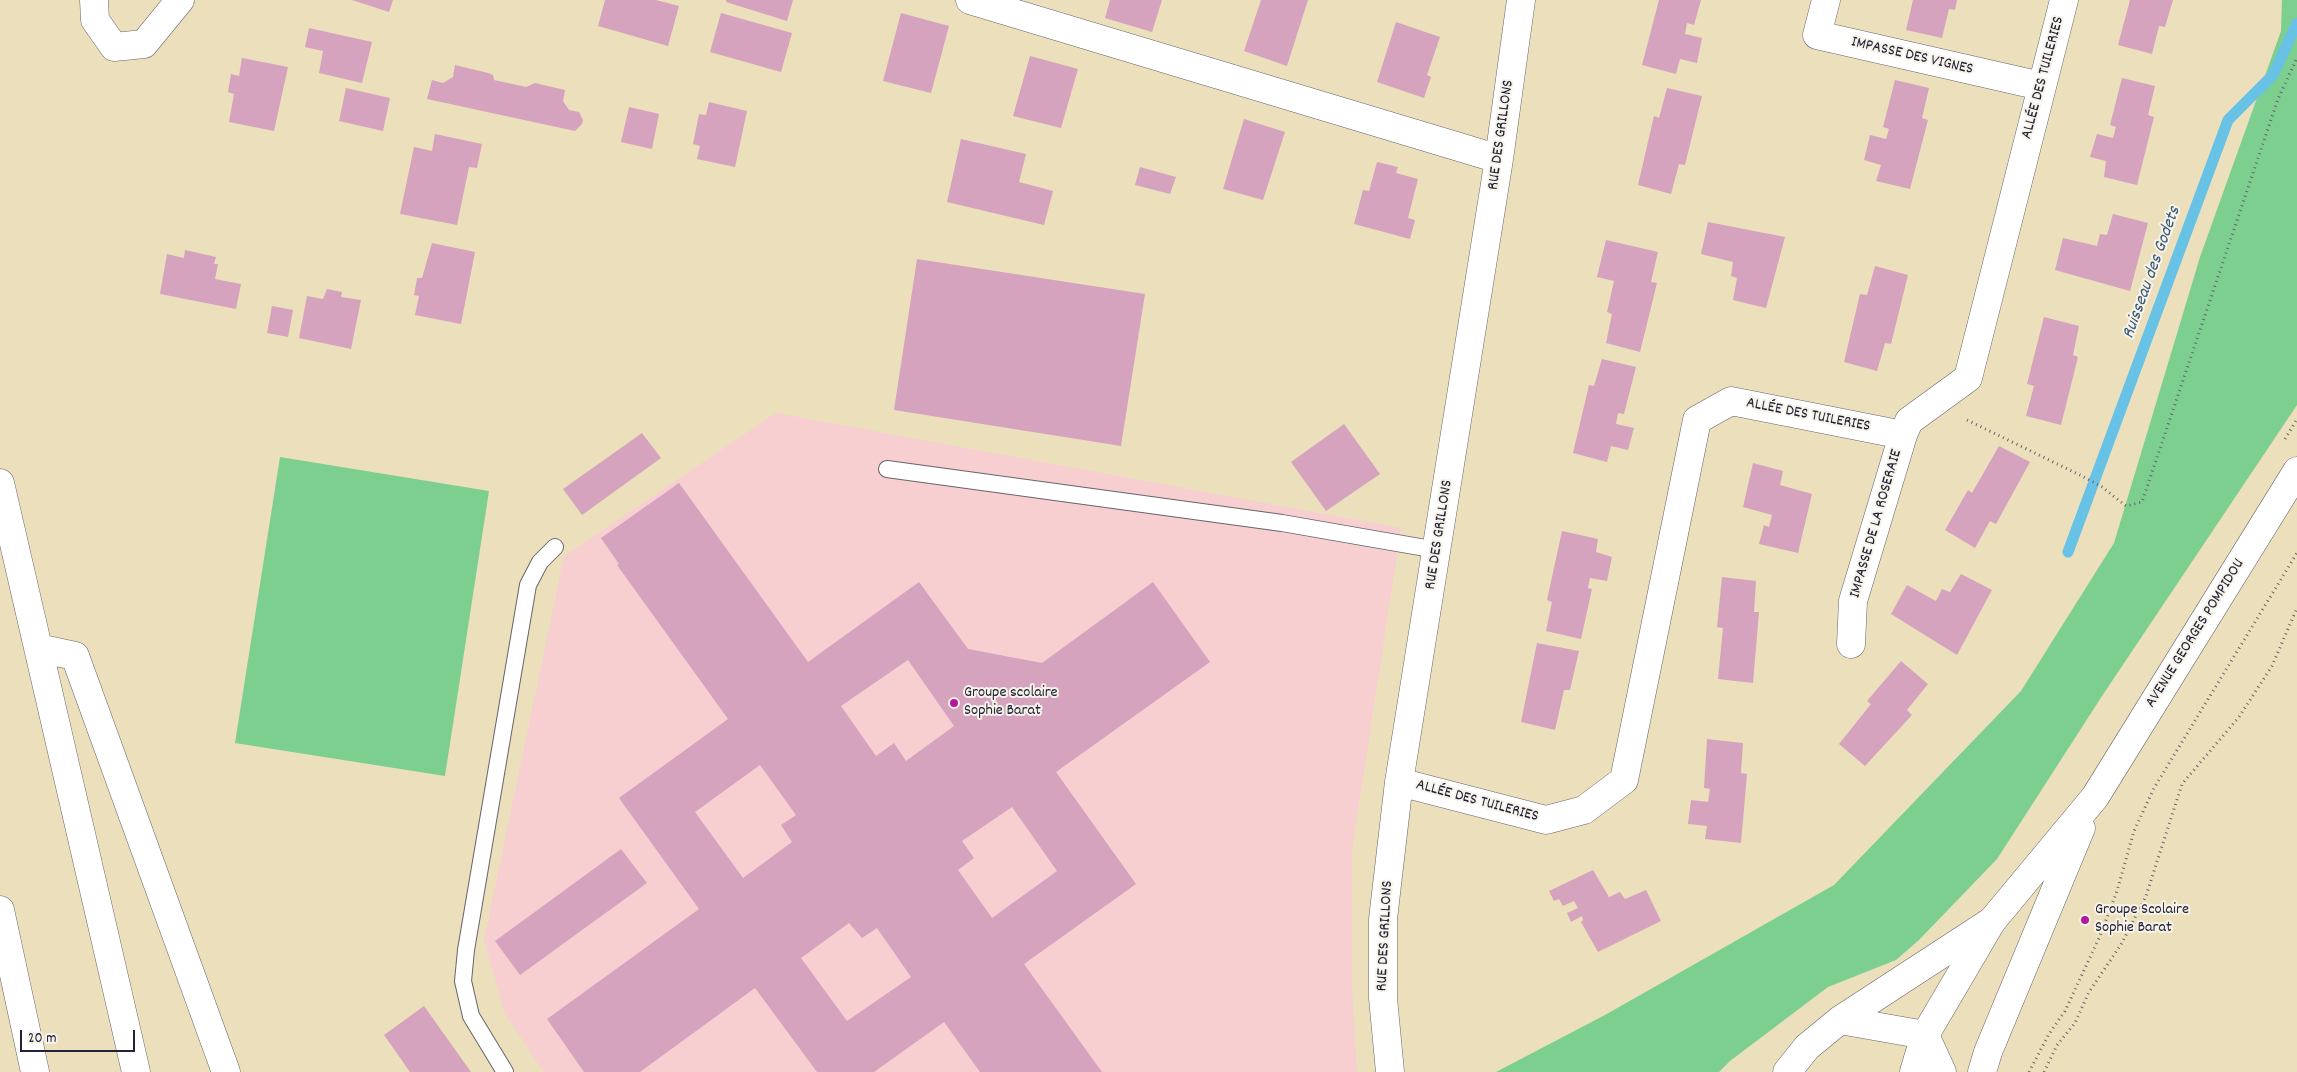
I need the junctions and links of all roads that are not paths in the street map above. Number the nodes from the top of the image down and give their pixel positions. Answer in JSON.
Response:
{"nodes":[{"id":1,"x":180,"y":0,"type":"edge"},
{"id":2,"x":970,"y":0,"type":"edge"},
{"id":3,"x":1521,"y":0,"type":"edge"},
{"id":4,"x":1826,"y":0,"type":"edge"},
{"id":5,"x":2064,"y":0,"type":"edge"},
{"id":6,"x":94,"y":10,"type":"edge"},
{"id":7,"x":2041,"y":86,"type":"junction"},
{"id":8,"x":1499,"y":159,"type":"junction"},
{"id":9,"x":1903,"y":435,"type":"junction"},
{"id":10,"x":887,"y":469,"type":"dead end"},
{"id":11,"x":2297,"y":472,"type":"edge"},
{"id":12,"x":0,"y":483,"type":"edge"},
{"id":13,"x":555,"y":547,"type":"dead end"},
{"id":14,"x":1438,"y":550,"type":"junction"},
{"id":15,"x":1851,"y":644,"type":"dead end"},
{"id":16,"x":38,"y":648,"type":"junction"},
{"id":17,"x":1399,"y":782,"type":"junction"},
{"id":18,"x":2095,"y":797,"type":"junction"},
{"id":19,"x":0,"y":910,"type":"edge"},
{"id":20,"x":1992,"y":921,"type":"junction"},
{"id":21,"x":1840,"y":1020,"type":"junction"},
{"id":22,"x":1925,"y":1035,"type":"junction"},
{"id":23,"x":35,"y":1072,"type":"edge"},
{"id":24,"x":136,"y":1072,"type":"edge"},
{"id":25,"x":226,"y":1072,"type":"edge"},
{"id":26,"x":505,"y":1072,"type":"edge"},
{"id":27,"x":1390,"y":1072,"type":"edge"},
{"id":28,"x":1787,"y":1072,"type":"edge"},
{"id":29,"x":1914,"y":1072,"type":"edge"},
{"id":30,"x":1942,"y":1072,"type":"edge"},
{"id":31,"x":1982,"y":1072,"type":"edge"}],
"edges":[{"from":1,"to":6,"type":"main road"},
{"from":2,"to":8,"type":"main road"},
{"from":3,"to":8,"type":"main road","name":"RUE DES GRILLONS"},
{"from":4,"to":7,"type":"main road","name":"IMPASSE DES VIGNES"},
{"from":5,"to":7,"type":"main road","name":"ALLÉE DES TUILERIES"},
{"from":7,"to":9,"type":"main road","name":"ALLÉE DES TUILERIES"},
{"from":8,"to":14,"type":"main road","name":"RUE DES GRILLONS"},
{"from":9,"to":15,"type":"main road","name":"IMPASSE DE LA ROSERAIE"},
{"from":9,"to":17,"type":"main road","name":"ALLÉE DES TUILERIES"},
{"from":10,"to":14,"type":"lane"},
{"from":11,"to":18,"type":"main road","name":"AVENUE GEORGES POMPIDOU"},
{"from":12,"to":16,"type":"main road"},
{"from":13,"to":26,"type":"lane"},
{"from":14,"to":17,"type":"main road","name":"RUE DES GRILLONS"},
{"from":16,"to":24,"type":"main road"},
{"from":16,"to":25,"type":"main road"},
{"from":17,"to":27,"type":"main road","name":"RUE DES GRILLONS"},
{"from":18,"to":20,"type":"main road","name":"AVENUE GEORGES POMPIDOU"},
{"from":18,"to":31,"type":"main road","name":"AVENUE GEORGES POMPIDOU"},
{"from":19,"to":23,"type":"main road"},
{"from":20,"to":21,"type":"main road"},
{"from":20,"to":22,"type":"main road","name":"AVENUE GEORGES POMPIDOU"},
{"from":21,"to":22,"type":"main road"},
{"from":21,"to":28,"type":"main road"},
{"from":22,"to":29,"type":"main road","name":"AVENUE GEORGES POMPIDOU"},
{"from":22,"to":30,"type":"main road"}]}
